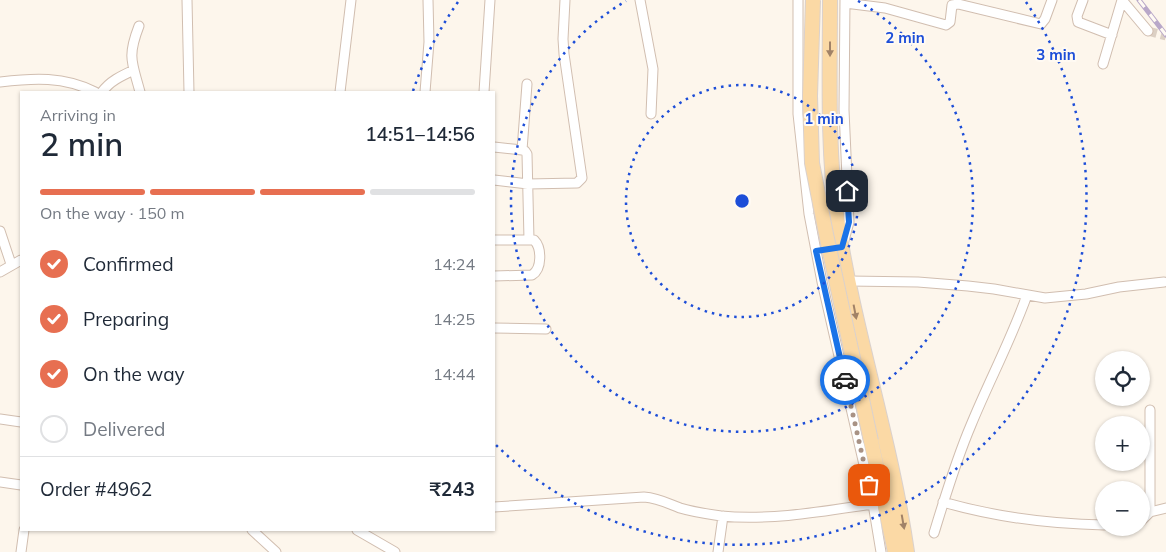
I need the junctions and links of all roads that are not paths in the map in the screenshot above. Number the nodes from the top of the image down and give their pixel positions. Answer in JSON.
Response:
{"nodes":[{"id":1,"x":187,"y":0,"type":"edge"},
{"id":2,"x":351,"y":0,"type":"edge"},
{"id":3,"x":428,"y":0,"type":"edge"},
{"id":4,"x":490,"y":0,"type":"edge"},
{"id":5,"x":565,"y":0,"type":"edge"},
{"id":6,"x":640,"y":0,"type":"edge"},
{"id":7,"x":798,"y":0,"type":"edge"},
{"id":8,"x":813,"y":0,"type":"edge"},
{"id":9,"x":830,"y":0,"type":"edge"},
{"id":10,"x":1052,"y":0,"type":"edge"},
{"id":11,"x":1082,"y":0,"type":"edge"},
{"id":12,"x":1122,"y":0,"type":"edge"},
{"id":13,"x":845,"y":1,"type":"edge"},
{"id":14,"x":139,"y":26,"type":"dead end"},
{"id":15,"x":1148,"y":31,"type":"tunnel mouth"},
{"id":16,"x":1112,"y":35,"type":"junction"},
{"id":17,"x":1103,"y":64,"type":"dead end"},
{"id":18,"x":134,"y":70,"type":"junction"},
{"id":19,"x":0,"y":82,"type":"edge"},
{"id":20,"x":527,"y":84,"type":"dead end"},
{"id":21,"x":92,"y":91,"type":"edge"},
{"id":22,"x":103,"y":91,"type":"edge"},
{"id":23,"x":140,"y":91,"type":"edge"},
{"id":24,"x":189,"y":91,"type":"edge"},
{"id":25,"x":340,"y":91,"type":"edge"},
{"id":26,"x":425,"y":91,"type":"edge"},
{"id":27,"x":484,"y":91,"type":"edge"},
{"id":28,"x":651,"y":114,"type":"dead end"},
{"id":29,"x":495,"y":147,"type":"edge"},
{"id":30,"x":522,"y":150,"type":"junction"},
{"id":31,"x":495,"y":180,"type":"edge"},
{"id":32,"x":528,"y":184,"type":"junction"},
{"id":33,"x":0,"y":231,"type":"edge"},
{"id":34,"x":495,"y":240,"type":"edge"},
{"id":35,"x":529,"y":240,"type":"junction"},
{"id":36,"x":842,"y":247,"type":"junction"},
{"id":37,"x":816,"y":251,"type":"junction"},
{"id":38,"x":20,"y":260,"type":"edge"},
{"id":39,"x":11,"y":264,"type":"junction"},
{"id":40,"x":0,"y":272,"type":"edge"},
{"id":41,"x":495,"y":276,"type":"edge"},
{"id":42,"x":849,"y":281,"type":"junction"},
{"id":43,"x":1164,"y":282,"type":"dead end"},
{"id":44,"x":1027,"y":295,"type":"junction"},
{"id":45,"x":495,"y":328,"type":"edge"},
{"id":46,"x":546,"y":329,"type":"dead end"},
{"id":47,"x":1150,"y":410,"type":"dead end"},
{"id":48,"x":0,"y":419,"type":"edge"},
{"id":49,"x":20,"y":422,"type":"edge"},
{"id":50,"x":1150,"y":481,"type":"edge"},
{"id":51,"x":0,"y":482,"type":"edge"},
{"id":52,"x":20,"y":485,"type":"edge"},
{"id":53,"x":943,"y":502,"type":"junction"},
{"id":54,"x":873,"y":504,"type":"junction"},
{"id":55,"x":495,"y":507,"type":"edge"},
{"id":56,"x":1166,"y":508,"type":"edge"},
{"id":57,"x":1150,"y":512,"type":"edge"},
{"id":58,"x":723,"y":516,"type":"junction"},
{"id":59,"x":1095,"y":525,"type":"edge"},
{"id":60,"x":24,"y":531,"type":"edge"},
{"id":61,"x":253,"y":531,"type":"edge"},
{"id":62,"x":359,"y":531,"type":"edge"},
{"id":63,"x":934,"y":533,"type":"dead end"},
{"id":64,"x":21,"y":552,"type":"edge"},
{"id":65,"x":276,"y":552,"type":"edge"},
{"id":66,"x":395,"y":552,"type":"edge"},
{"id":67,"x":718,"y":552,"type":"edge"},
{"id":68,"x":881,"y":552,"type":"edge"},
{"id":69,"x":895,"y":552,"type":"edge"},
{"id":70,"x":908,"y":552,"type":"edge"}],
"edges":[{"from":1,"to":24,"type":"street"},
{"from":2,"to":25,"type":"street"},
{"from":3,"to":26,"type":"street"},
{"from":4,"to":27,"type":"street"},
{"from":5,"to":32,"type":"street"},
{"from":6,"to":28,"type":"street"},
{"from":7,"to":37,"type":"street"},
{"from":8,"to":69,"type":"main road","bridge":true},
{"from":9,"to":36,"type":"main road","one_way":true},
{"from":10,"to":13,"type":"street"},
{"from":11,"to":16,"type":"street"},
{"from":12,"to":15,"type":"street"},
{"from":12,"to":16,"type":"street"},
{"from":13,"to":36,"type":"street"},
{"from":14,"to":18,"type":"street"},
{"from":16,"to":17,"type":"street"},
{"from":18,"to":22,"type":"street"},
{"from":18,"to":23,"type":"street"},
{"from":19,"to":21,"type":"street"},
{"from":20,"to":30,"type":"street"},
{"from":29,"to":30,"type":"street"},
{"from":30,"to":32,"type":"street"},
{"from":31,"to":32,"type":"street"},
{"from":32,"to":35,"type":"street"},
{"from":33,"to":39,"type":"street"},
{"from":34,"to":35,"type":"street"},
{"from":35,"to":41,"type":"street"},
{"from":36,"to":37,"type":"street"},
{"from":36,"to":42,"type":"main road"},
{"from":37,"to":54,"type":"street"},
{"from":38,"to":39,"type":"street"},
{"from":39,"to":40,"type":"street"},
{"from":42,"to":44,"type":"street"},
{"from":42,"to":70,"type":"main road","one_way":true},
{"from":43,"to":44,"type":"street"},
{"from":44,"to":53,"type":"street"},
{"from":45,"to":46,"type":"street"},
{"from":47,"to":50,"type":"street"},
{"from":48,"to":49,"type":"street"},
{"from":51,"to":52,"type":"street"},
{"from":53,"to":59,"type":"street"},
{"from":53,"to":63,"type":"street"},
{"from":54,"to":58,"type":"street"},
{"from":54,"to":68,"type":"street"},
{"from":55,"to":58,"type":"street"},
{"from":56,"to":57,"type":"street"},
{"from":58,"to":67,"type":"street"},
{"from":60,"to":64,"type":"street"},
{"from":61,"to":65,"type":"street"},
{"from":62,"to":66,"type":"street"}]}
